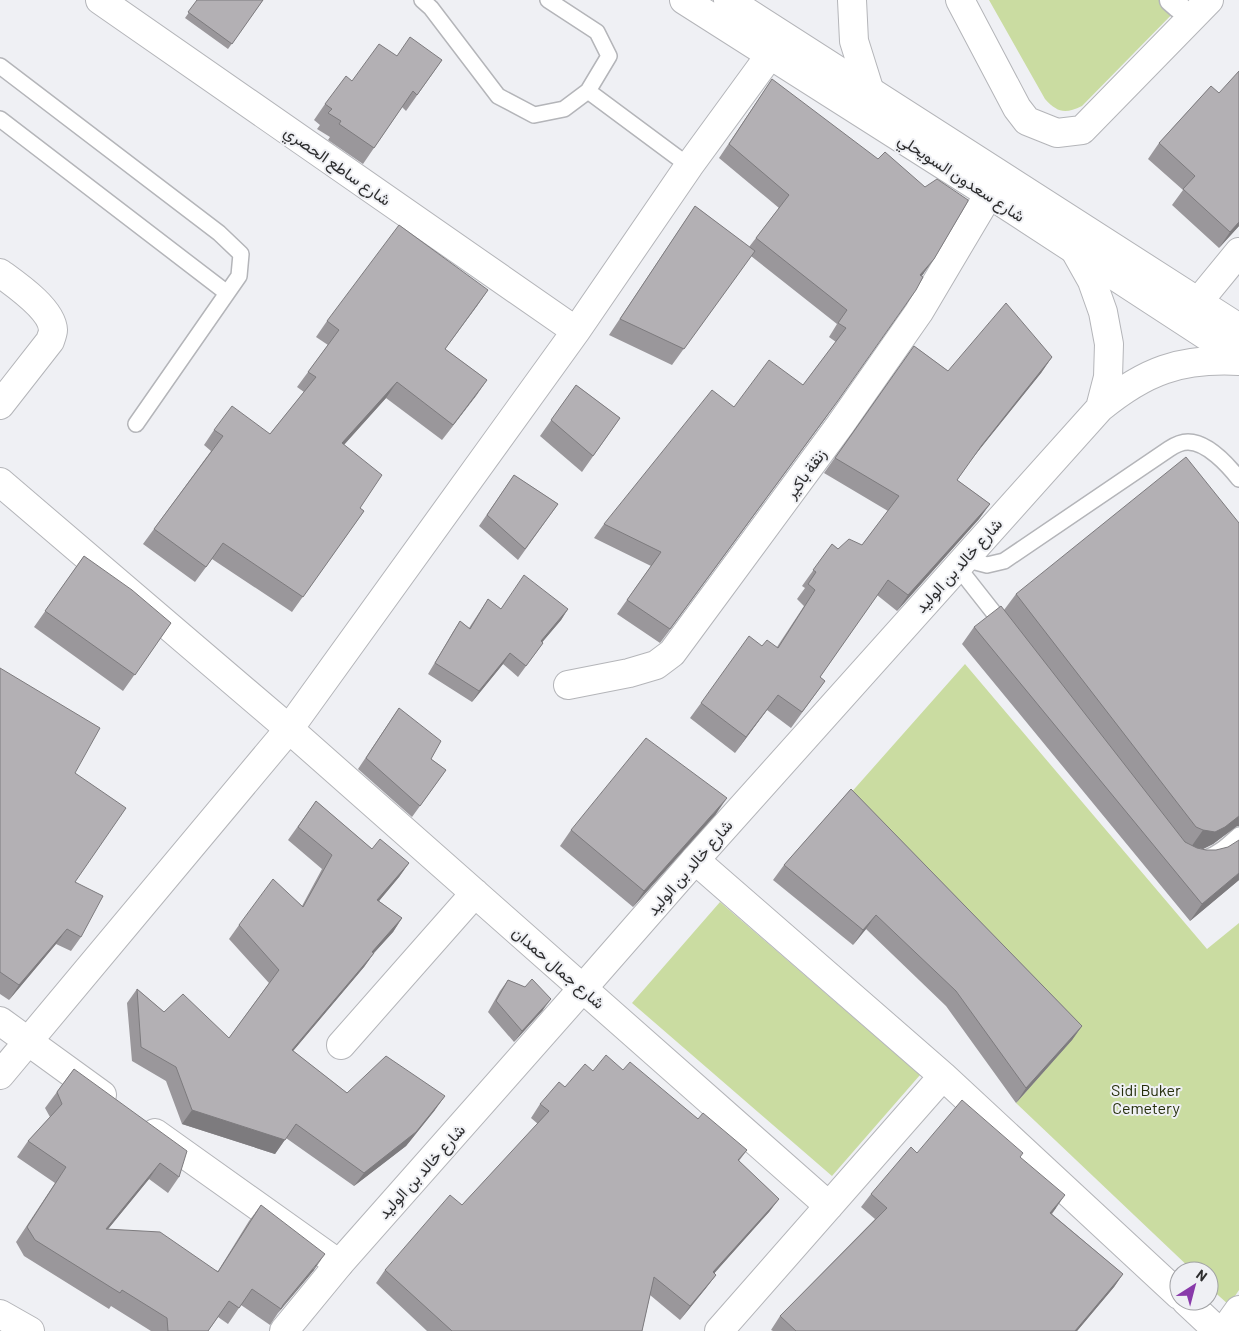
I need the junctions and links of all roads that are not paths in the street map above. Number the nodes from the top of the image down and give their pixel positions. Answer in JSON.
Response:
{"nodes":[{"id":1,"x":100,"y":0,"type":"edge"},
{"id":2,"x":548,"y":0,"type":"edge"},
{"id":3,"x":684,"y":0,"type":"edge"},
{"id":4,"x":728,"y":0,"type":"edge"},
{"id":5,"x":852,"y":0,"type":"edge"},
{"id":6,"x":960,"y":0,"type":"edge"},
{"id":7,"x":1209,"y":0,"type":"edge"},
{"id":8,"x":430,"y":3,"type":"edge"},
{"id":9,"x":770,"y":55,"type":"junction"},
{"id":10,"x":0,"y":66,"type":"edge"},
{"id":11,"x":588,"y":91,"type":"junction"},
{"id":12,"x":870,"y":92,"type":"junction"},
{"id":13,"x":0,"y":119,"type":"edge"},
{"id":14,"x":689,"y":166,"type":"junction"},
{"id":15,"x":990,"y":194,"type":"junction"},
{"id":16,"x":1074,"y":249,"type":"junction"},
{"id":17,"x":1239,"y":252,"type":"edge"},
{"id":18,"x":0,"y":273,"type":"edge"},
{"id":19,"x":227,"y":293,"type":"junction"},
{"id":20,"x":1198,"y":302,"type":"junction"},
{"id":21,"x":1239,"y":328,"type":"edge"},
{"id":22,"x":576,"y":331,"type":"junction"},
{"id":23,"x":1239,"y":357,"type":"edge"},
{"id":24,"x":1239,"y":361,"type":"edge"},
{"id":25,"x":0,"y":405,"type":"edge"},
{"id":26,"x":1100,"y":408,"type":"junction"},
{"id":27,"x":136,"y":424,"type":"dead end"},
{"id":28,"x":1239,"y":479,"type":"edge"},
{"id":29,"x":0,"y":482,"type":"edge"},
{"id":30,"x":960,"y":562,"type":"junction"},
{"id":31,"x":1011,"y":636,"type":"edge"},
{"id":32,"x":568,"y":685,"type":"dead end"},
{"id":33,"x":289,"y":729,"type":"junction"},
{"id":34,"x":1239,"y":835,"type":"edge"},
{"id":35,"x":1194,"y":858,"type":"edge"},
{"id":36,"x":695,"y":860,"type":"junction"},
{"id":37,"x":474,"y":893,"type":"junction"},
{"id":38,"x":583,"y":988,"type":"junction"},
{"id":39,"x":0,"y":1021,"type":"edge"},
{"id":40,"x":28,"y":1041,"type":"junction"},
{"id":41,"x":342,"y":1045,"type":"dead end"},
{"id":42,"x":0,"y":1075,"type":"edge"},
{"id":43,"x":943,"y":1076,"type":"junction"},
{"id":44,"x":829,"y":1206,"type":"junction"},
{"id":45,"x":339,"y":1264,"type":"junction"},
{"id":46,"x":1169,"y":1286,"type":"edge"},
{"id":47,"x":1239,"y":1310,"type":"edge"},
{"id":48,"x":1197,"y":1311,"type":"edge"},
{"id":49,"x":0,"y":1314,"type":"edge"},
{"id":50,"x":30,"y":1331,"type":"edge"},
{"id":51,"x":284,"y":1331,"type":"edge"},
{"id":52,"x":719,"y":1331,"type":"edge"},
{"id":53,"x":1218,"y":1331,"type":"edge"},
{"id":54,"x":1224,"y":1331,"type":"edge"}],
"edges":[{"from":1,"to":22,"type":"street","name":"شارع ساطع الحصري"},
{"from":2,"to":11,"type":"lane"},
{"from":3,"to":9,"type":"street","name":"شارع سعدون السويحلي"},
{"from":4,"to":12,"type":"street","name":"شارع سعدون السويحلي"},
{"from":5,"to":12,"type":"street"},
{"from":6,"to":7,"type":"street"},
{"from":8,"to":11,"type":"lane"},
{"from":9,"to":14,"type":"street"},
{"from":9,"to":15,"type":"street","name":"شارع سعدون السويحلي"},
{"from":10,"to":19,"type":"lane"},
{"from":11,"to":14,"type":"lane"},
{"from":12,"to":20,"type":"street","name":"شارع سعدون السويحلي"},
{"from":13,"to":19,"type":"lane"},
{"from":14,"to":22,"type":"street"},
{"from":15,"to":16,"type":"street","name":"شارع سعدون السويحلي"},
{"from":15,"to":32,"type":"street","name":"زنقة باكير"},
{"from":16,"to":23,"type":"street","name":"شارع سعدون السويحلي"},
{"from":16,"to":26,"type":"street","name":"شارع خالد بن الوليد"},
{"from":17,"to":20,"type":"street"},
{"from":18,"to":25,"type":"street"},
{"from":19,"to":27,"type":"lane"},
{"from":20,"to":21,"type":"street","name":"شارع سعدون السويحلي"},
{"from":22,"to":33,"type":"street"},
{"from":24,"to":26,"type":"street","name":"شارع خالد بن الوليد"},
{"from":26,"to":30,"type":"street","name":"شارع خالد بن الوليد"},
{"from":28,"to":30,"type":"lane"},
{"from":29,"to":33,"type":"street","name":"شارع جمال حمدان"},
{"from":30,"to":31,"type":"lane"},
{"from":30,"to":36,"type":"street","name":"شارع خالد بن الوليد"},
{"from":33,"to":37,"type":"street","name":"شارع جمال حمدان"},
{"from":33,"to":40,"type":"street"},
{"from":34,"to":35,"type":"lane"},
{"from":36,"to":38,"type":"street","name":"شارع خالد بن الوليد"},
{"from":36,"to":43,"type":"street"},
{"from":37,"to":38,"type":"street","name":"شارع جمال حمدان"},
{"from":37,"to":41,"type":"street"},
{"from":38,"to":44,"type":"street","name":"شارع جمال حمدان"},
{"from":38,"to":45,"type":"street","name":"شارع خالد بن الوليد"},
{"from":39,"to":40,"type":"street"},
{"from":40,"to":42,"type":"street"},
{"from":40,"to":45,"type":"street"},
{"from":43,"to":44,"type":"street"},
{"from":43,"to":46,"type":"street"},
{"from":44,"to":52,"type":"street"},
{"from":45,"to":51,"type":"street","name":"شارع خالد بن الوليد"},
{"from":47,"to":54,"type":"street"},
{"from":48,"to":53,"type":"street"},
{"from":49,"to":50,"type":"street"}]}
